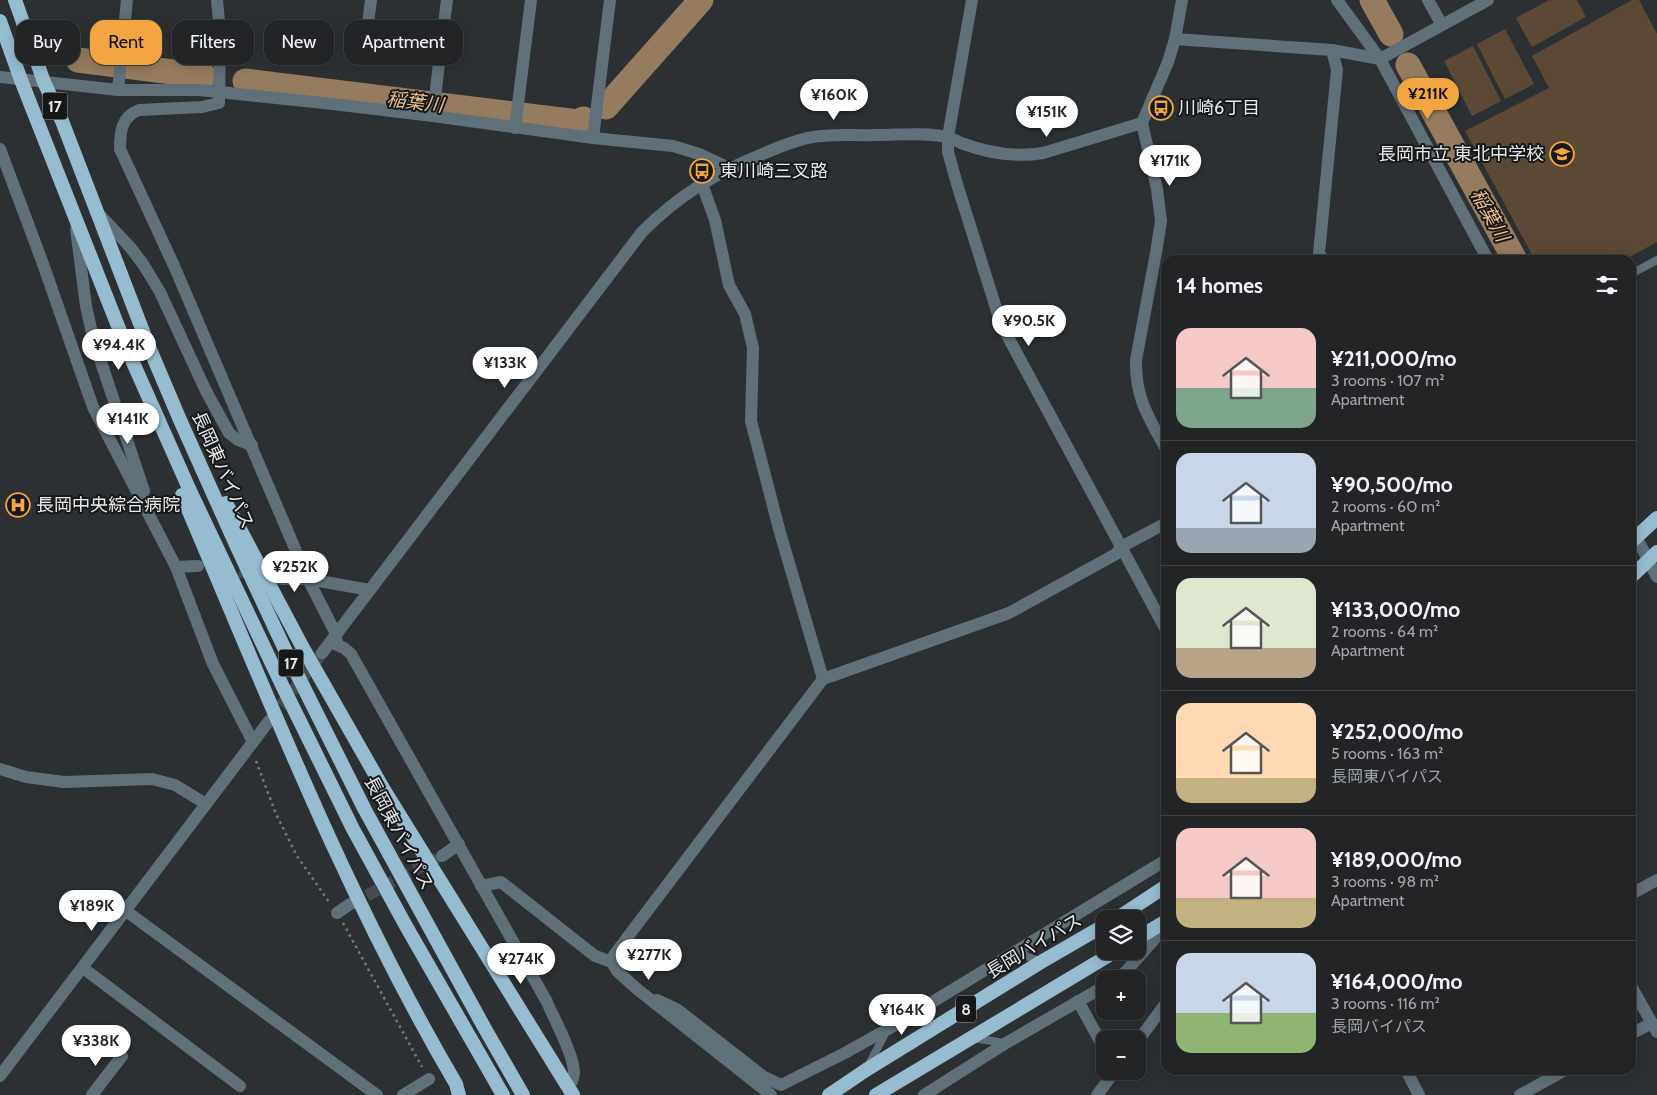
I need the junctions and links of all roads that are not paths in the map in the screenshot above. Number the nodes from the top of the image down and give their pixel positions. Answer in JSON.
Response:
{"nodes":[{"id":1,"x":15,"y":0,"type":"edge"},
{"id":2,"x":127,"y":0,"type":"edge"},
{"id":3,"x":217,"y":0,"type":"edge"},
{"id":4,"x":371,"y":0,"type":"edge"},
{"id":5,"x":447,"y":0,"type":"edge"},
{"id":6,"x":531,"y":0,"type":"edge"},
{"id":7,"x":610,"y":0,"type":"edge"},
{"id":8,"x":972,"y":0,"type":"edge"},
{"id":9,"x":1182,"y":0,"type":"edge"},
{"id":10,"x":1337,"y":0,"type":"edge"},
{"id":11,"x":1428,"y":0,"type":"edge"},
{"id":12,"x":1488,"y":0,"type":"edge"},
{"id":13,"x":368,"y":20,"type":"edge"},
{"id":14,"x":444,"y":20,"type":"edge"},
{"id":15,"x":0,"y":22,"type":"edge"},
{"id":16,"x":1442,"y":25,"type":"junction"},
{"id":17,"x":1176,"y":39,"type":"junction"},
{"id":18,"x":1332,"y":50,"type":"junction"},
{"id":19,"x":1380,"y":59,"type":"junction"},
{"id":20,"x":439,"y":65,"type":"edge"},
{"id":21,"x":0,"y":76,"type":"edge"},
{"id":22,"x":21,"y":80,"type":"junction"},
{"id":23,"x":44,"y":82,"type":"junction"},
{"id":24,"x":118,"y":90,"type":"junction"},
{"id":25,"x":219,"y":92,"type":"junction"},
{"id":26,"x":433,"y":116,"type":"junction"},
{"id":27,"x":1142,"y":123,"type":"junction"},
{"id":28,"x":515,"y":128,"type":"junction"},
{"id":29,"x":948,"y":137,"type":"junction"},
{"id":30,"x":593,"y":138,"type":"junction"},
{"id":31,"x":0,"y":149,"type":"edge"},
{"id":32,"x":729,"y":168,"type":"junction"},
{"id":33,"x":702,"y":184,"type":"junction"},
{"id":34,"x":97,"y":212,"type":"junction"},
{"id":35,"x":75,"y":220,"type":"junction"},
{"id":36,"x":1320,"y":255,"type":"edge"},
{"id":37,"x":1485,"y":255,"type":"edge"},
{"id":38,"x":1657,"y":260,"type":"edge"},
{"id":39,"x":1636,"y":271,"type":"edge"},
{"id":40,"x":127,"y":350,"type":"junction"},
{"id":41,"x":180,"y":420,"type":"junction"},
{"id":42,"x":1161,"y":439,"type":"edge"},
{"id":43,"x":252,"y":445,"type":"junction"},
{"id":44,"x":1657,"y":518,"type":"edge"},
{"id":45,"x":154,"y":525,"type":"junction"},
{"id":46,"x":1161,"y":526,"type":"edge"},
{"id":47,"x":1636,"y":533,"type":"edge"},
{"id":48,"x":1636,"y":538,"type":"edge"},
{"id":49,"x":1121,"y":547,"type":"junction"},
{"id":50,"x":1653,"y":557,"type":"edge"},
{"id":51,"x":198,"y":566,"type":"dead end"},
{"id":52,"x":176,"y":568,"type":"junction"},
{"id":53,"x":1636,"y":572,"type":"edge"},
{"id":54,"x":1657,"y":576,"type":"edge"},
{"id":55,"x":282,"y":579,"type":"tunnel mouth"},
{"id":56,"x":308,"y":579,"type":"junction"},
{"id":57,"x":370,"y":590,"type":"junction"},
{"id":58,"x":1161,"y":621,"type":"edge"},
{"id":59,"x":336,"y":634,"type":"junction"},
{"id":60,"x":322,"y":653,"type":"tunnel mouth"},
{"id":61,"x":823,"y":679,"type":"junction"},
{"id":62,"x":269,"y":721,"type":"tunnel mouth"},
{"id":63,"x":253,"y":742,"type":"junction"},
{"id":64,"x":0,"y":769,"type":"edge"},
{"id":65,"x":206,"y":804,"type":"junction"},
{"id":66,"x":459,"y":844,"type":"junction"},
{"id":67,"x":442,"y":856,"type":"tunnel mouth"},
{"id":68,"x":1161,"y":863,"type":"edge"},
{"id":69,"x":1657,"y":880,"type":"edge"},
{"id":70,"x":481,"y":886,"type":"junction"},
{"id":71,"x":1161,"y":889,"type":"edge"},
{"id":72,"x":1636,"y":891,"type":"edge"},
{"id":73,"x":350,"y":904,"type":"tunnel mouth"},
{"id":74,"x":1130,"y":910,"type":"edge"},
{"id":75,"x":126,"y":911,"type":"junction"},
{"id":76,"x":337,"y":912,"type":"dead end"},
{"id":77,"x":1161,"y":924,"type":"edge"},
{"id":78,"x":1096,"y":930,"type":"edge"},
{"id":79,"x":1161,"y":932,"type":"edge"},
{"id":80,"x":1146,"y":933,"type":"edge"},
{"id":81,"x":1016,"y":952,"type":"junction"},
{"id":82,"x":1101,"y":960,"type":"edge"},
{"id":83,"x":612,"y":962,"type":"junction"},
{"id":84,"x":1040,"y":962,"type":"junction"},
{"id":85,"x":83,"y":968,"type":"junction"},
{"id":86,"x":1128,"y":970,"type":"edge"},
{"id":87,"x":637,"y":989,"type":"junction"},
{"id":88,"x":1096,"y":991,"type":"edge"},
{"id":89,"x":1636,"y":995,"type":"edge"},
{"id":90,"x":1078,"y":1001,"type":"junction"},
{"id":91,"x":1161,"y":1011,"type":"edge"},
{"id":92,"x":1654,"y":1027,"type":"edge"},
{"id":93,"x":888,"y":1029,"type":"junction"},
{"id":94,"x":1146,"y":1030,"type":"edge"},
{"id":95,"x":1636,"y":1032,"type":"edge"},
{"id":96,"x":1096,"y":1034,"type":"edge"},
{"id":97,"x":972,"y":1038,"type":"junction"},
{"id":98,"x":1006,"y":1044,"type":"junction"},
{"id":99,"x":122,"y":1056,"type":"dead end"},
{"id":100,"x":866,"y":1070,"type":"junction"},
{"id":101,"x":1409,"y":1075,"type":"edge"},
{"id":102,"x":1556,"y":1075,"type":"edge"},
{"id":103,"x":0,"y":1076,"type":"edge"},
{"id":104,"x":429,"y":1079,"type":"dead end"},
{"id":105,"x":1108,"y":1080,"type":"edge"},
{"id":106,"x":240,"y":1086,"type":"dead end"},
{"id":107,"x":459,"y":1091,"type":"edge"},
{"id":108,"x":573,"y":1092,"type":"edge"},
{"id":109,"x":92,"y":1095,"type":"edge"},
{"id":110,"x":377,"y":1095,"type":"edge"},
{"id":111,"x":403,"y":1095,"type":"edge"},
{"id":112,"x":503,"y":1095,"type":"edge"},
{"id":113,"x":523,"y":1095,"type":"edge"},
{"id":114,"x":771,"y":1095,"type":"edge"},
{"id":115,"x":829,"y":1095,"type":"edge"},
{"id":116,"x":876,"y":1095,"type":"edge"},
{"id":117,"x":924,"y":1095,"type":"edge"},
{"id":118,"x":1097,"y":1095,"type":"edge"},
{"id":119,"x":1419,"y":1095,"type":"edge"},
{"id":120,"x":1520,"y":1095,"type":"edge"}],
"edges":[{"from":1,"to":23,"type":"highway","name":"長岡東バイパス","number":"17"},
{"from":2,"to":24,"type":"street"},
{"from":3,"to":25,"type":"street"},
{"from":4,"to":13,"type":"street"},
{"from":5,"to":14,"type":"street"},
{"from":6,"to":28,"type":"street"},
{"from":7,"to":30,"type":"street"},
{"from":8,"to":29,"type":"street"},
{"from":9,"to":17,"type":"street"},
{"from":10,"to":19,"type":"street"},
{"from":11,"to":16,"type":"street"},
{"from":12,"to":16,"type":"street"},
{"from":15,"to":22,"type":"highway","number":"17"},
{"from":16,"to":19,"type":"street"},
{"from":17,"to":18,"type":"street"},
{"from":17,"to":27,"type":"street"},
{"from":18,"to":19,"type":"street"},
{"from":18,"to":36,"type":"street"},
{"from":19,"to":37,"type":"street"},
{"from":20,"to":26,"type":"street"},
{"from":21,"to":22,"type":"street"},
{"from":22,"to":23,"type":"street"},
{"from":22,"to":35,"type":"highway","number":"17"},
{"from":23,"to":24,"type":"street"},
{"from":23,"to":34,"type":"highway","name":"長岡東バイパス","number":"17"},
{"from":24,"to":25,"type":"street"},
{"from":25,"to":26,"type":"street"},
{"from":25,"to":43,"type":"street"},
{"from":26,"to":28,"type":"street"},
{"from":27,"to":29,"type":"street"},
{"from":27,"to":42,"type":"street"},
{"from":28,"to":30,"type":"street"},
{"from":29,"to":32,"type":"street"},
{"from":29,"to":49,"type":"street"},
{"from":30,"to":32,"type":"street"},
{"from":31,"to":45,"type":"street"},
{"from":32,"to":33,"type":"street"},
{"from":33,"to":57,"type":"street"},
{"from":33,"to":61,"type":"street"},
{"from":34,"to":41,"type":"highway","name":"長岡東バイパス","number":"17"},
{"from":34,"to":43,"type":"street"},
{"from":35,"to":40,"type":"highway","number":"17"},
{"from":35,"to":45,"type":"street"},
{"from":38,"to":39,"type":"lane"},
{"from":40,"to":107,"type":"highway","number":"17"},
{"from":40,"to":112,"type":"highway","number":"17"},
{"from":41,"to":108,"type":"highway","number":"17"},
{"from":41,"to":113,"type":"highway","name":"長岡東バイパス","number":"17"},
{"from":43,"to":56,"type":"street"},
{"from":44,"to":47,"type":"highway"},
{"from":45,"to":52,"type":"street"},
{"from":46,"to":49,"type":"street"},
{"from":48,"to":50,"type":"street"},
{"from":49,"to":58,"type":"street"},
{"from":49,"to":61,"type":"street"},
{"from":50,"to":53,"type":"highway"},
{"from":50,"to":54,"type":"street"},
{"from":51,"to":52,"type":"street"},
{"from":52,"to":63,"type":"street"},
{"from":55,"to":56,"type":"street"},
{"from":56,"to":57,"type":"street"},
{"from":56,"to":59,"type":"street"},
{"from":57,"to":59,"type":"street"},
{"from":59,"to":60,"type":"street"},
{"from":59,"to":66,"type":"street"},
{"from":61,"to":83,"type":"street"},
{"from":62,"to":63,"type":"street"},
{"from":63,"to":65,"type":"street"},
{"from":64,"to":65,"type":"street"},
{"from":65,"to":75,"type":"street"},
{"from":66,"to":67,"type":"street"},
{"from":66,"to":70,"type":"street"},
{"from":68,"to":81,"type":"street"},
{"from":69,"to":72,"type":"street"},
{"from":70,"to":83,"type":"street"},
{"from":70,"to":108,"type":"street"},
{"from":71,"to":74,"type":"highway"},
{"from":73,"to":76,"type":"street"},
{"from":75,"to":85,"type":"street"},
{"from":75,"to":110,"type":"street"},
{"from":77,"to":80,"type":"highway"},
{"from":78,"to":84,"type":"highway","name":"長岡バイパス","number":"8"},
{"from":79,"to":86,"type":"street"},
{"from":81,"to":84,"type":"lane"},
{"from":81,"to":93,"type":"street"},
{"from":82,"to":97,"type":"highway","number":"8"},
{"from":83,"to":87,"type":"street"},
{"from":84,"to":100,"type":"highway","name":"長岡バイパス","number":"8"},
{"from":85,"to":103,"type":"street"},
{"from":85,"to":106,"type":"street"},
{"from":87,"to":93,"type":"street"},
{"from":87,"to":114,"type":"street"},
{"from":88,"to":90,"type":"street"},
{"from":89,"to":92,"type":"street"},
{"from":90,"to":96,"type":"street"},
{"from":90,"to":98,"type":"street"},
{"from":91,"to":94,"type":"street"},
{"from":92,"to":95,"type":"street"},
{"from":93,"to":100,"type":"lane"},
{"from":97,"to":98,"type":"lane"},
{"from":97,"to":116,"type":"highway","number":"8"},
{"from":98,"to":117,"type":"street"},
{"from":99,"to":109,"type":"street"},
{"from":100,"to":115,"type":"highway","name":"長岡バイパス","number":"8"},
{"from":101,"to":119,"type":"street"},
{"from":102,"to":120,"type":"street"},
{"from":104,"to":111,"type":"street"},
{"from":105,"to":118,"type":"street"}]}
